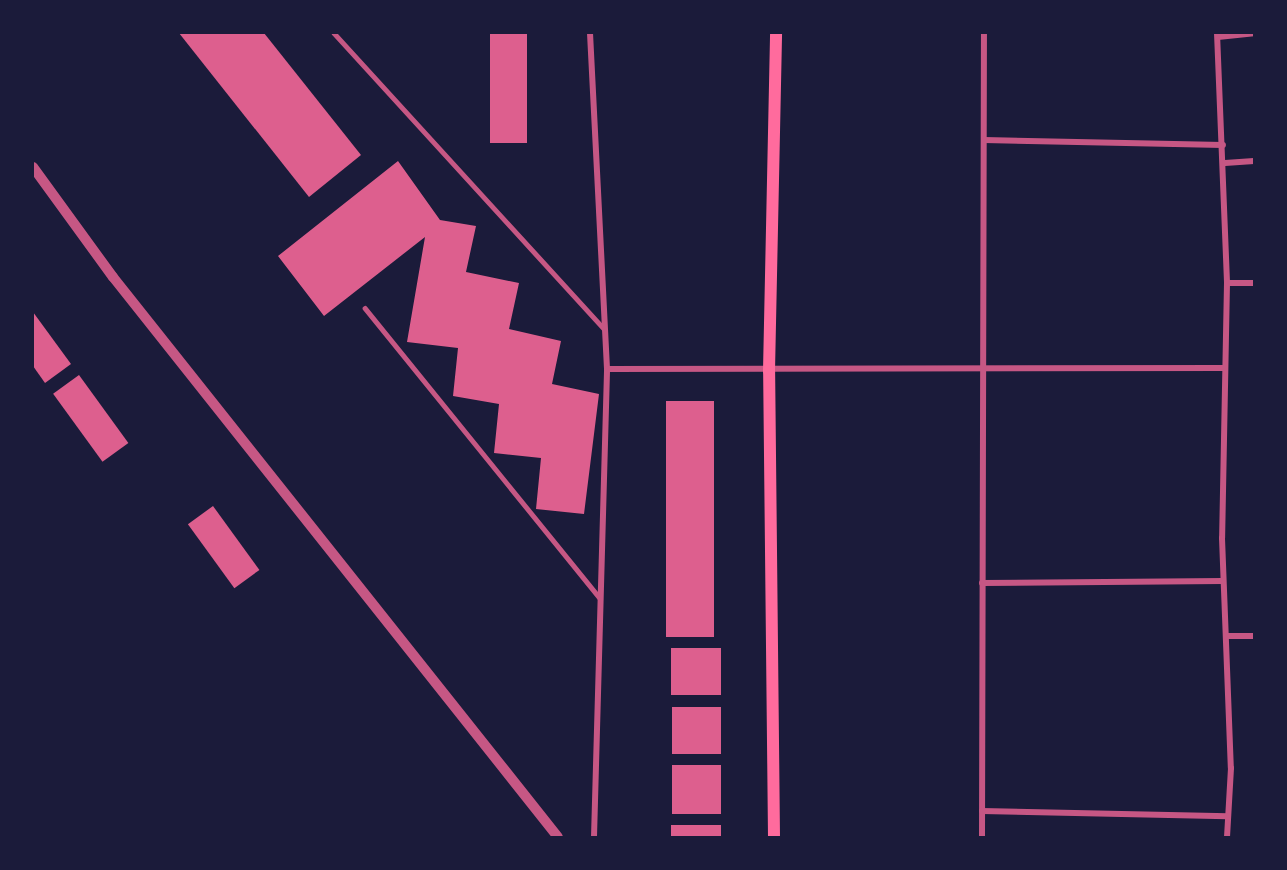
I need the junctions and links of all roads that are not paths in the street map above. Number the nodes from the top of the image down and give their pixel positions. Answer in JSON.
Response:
{"nodes":[{"id":1,"x":334,"y":33,"type":"edge"},
{"id":2,"x":590,"y":33,"type":"edge"},
{"id":3,"x":776,"y":33,"type":"edge"},
{"id":4,"x":984,"y":33,"type":"edge"},
{"id":5,"x":1254,"y":33,"type":"edge"},
{"id":6,"x":1217,"y":35,"type":"edge"},
{"id":7,"x":984,"y":140,"type":"junction"},
{"id":8,"x":1223,"y":144,"type":"junction"},
{"id":9,"x":1254,"y":161,"type":"edge"},
{"id":10,"x":1225,"y":164,"type":"junction"},
{"id":11,"x":33,"y":167,"type":"edge"},
{"id":12,"x":1227,"y":283,"type":"junction"},
{"id":13,"x":1254,"y":283,"type":"edge"},
{"id":14,"x":365,"y":308,"type":"dead end"},
{"id":15,"x":604,"y":329,"type":"junction"},
{"id":16,"x":1225,"y":368,"type":"junction"},
{"id":17,"x":607,"y":369,"type":"junction"},
{"id":18,"x":983,"y":369,"type":"junction"},
{"id":19,"x":769,"y":371,"type":"junction"},
{"id":20,"x":1223,"y":581,"type":"junction"},
{"id":21,"x":982,"y":583,"type":"junction"},
{"id":22,"x":600,"y":598,"type":"junction"},
{"id":23,"x":1226,"y":636,"type":"junction"},
{"id":24,"x":1254,"y":636,"type":"edge"},
{"id":25,"x":982,"y":811,"type":"junction"},
{"id":26,"x":1228,"y":816,"type":"junction"},
{"id":27,"x":558,"y":837,"type":"edge"},
{"id":28,"x":594,"y":837,"type":"edge"},
{"id":29,"x":774,"y":837,"type":"edge"},
{"id":30,"x":982,"y":837,"type":"edge"},
{"id":31,"x":1227,"y":837,"type":"edge"}],
"edges":[{"from":1,"to":15,"type":"lane"},
{"from":2,"to":15,"type":"street"},
{"from":3,"to":19,"type":"main road"},
{"from":4,"to":7,"type":"street"},
{"from":5,"to":6,"type":"street"},
{"from":6,"to":8,"type":"street"},
{"from":7,"to":8,"type":"street"},
{"from":7,"to":18,"type":"street"},
{"from":8,"to":10,"type":"street"},
{"from":9,"to":10,"type":"street"},
{"from":10,"to":12,"type":"street"},
{"from":11,"to":27,"type":"street"},
{"from":12,"to":13,"type":"street"},
{"from":12,"to":16,"type":"street"},
{"from":14,"to":22,"type":"lane"},
{"from":15,"to":17,"type":"street"},
{"from":16,"to":18,"type":"street"},
{"from":16,"to":20,"type":"street"},
{"from":17,"to":19,"type":"street"},
{"from":17,"to":22,"type":"street"},
{"from":18,"to":19,"type":"street"},
{"from":18,"to":21,"type":"street"},
{"from":19,"to":29,"type":"main road"},
{"from":20,"to":21,"type":"street"},
{"from":20,"to":23,"type":"street"},
{"from":21,"to":25,"type":"street"},
{"from":22,"to":28,"type":"street"},
{"from":23,"to":24,"type":"street"},
{"from":23,"to":26,"type":"street"},
{"from":25,"to":26,"type":"street"},
{"from":25,"to":30,"type":"street"},
{"from":26,"to":31,"type":"street"}]}
